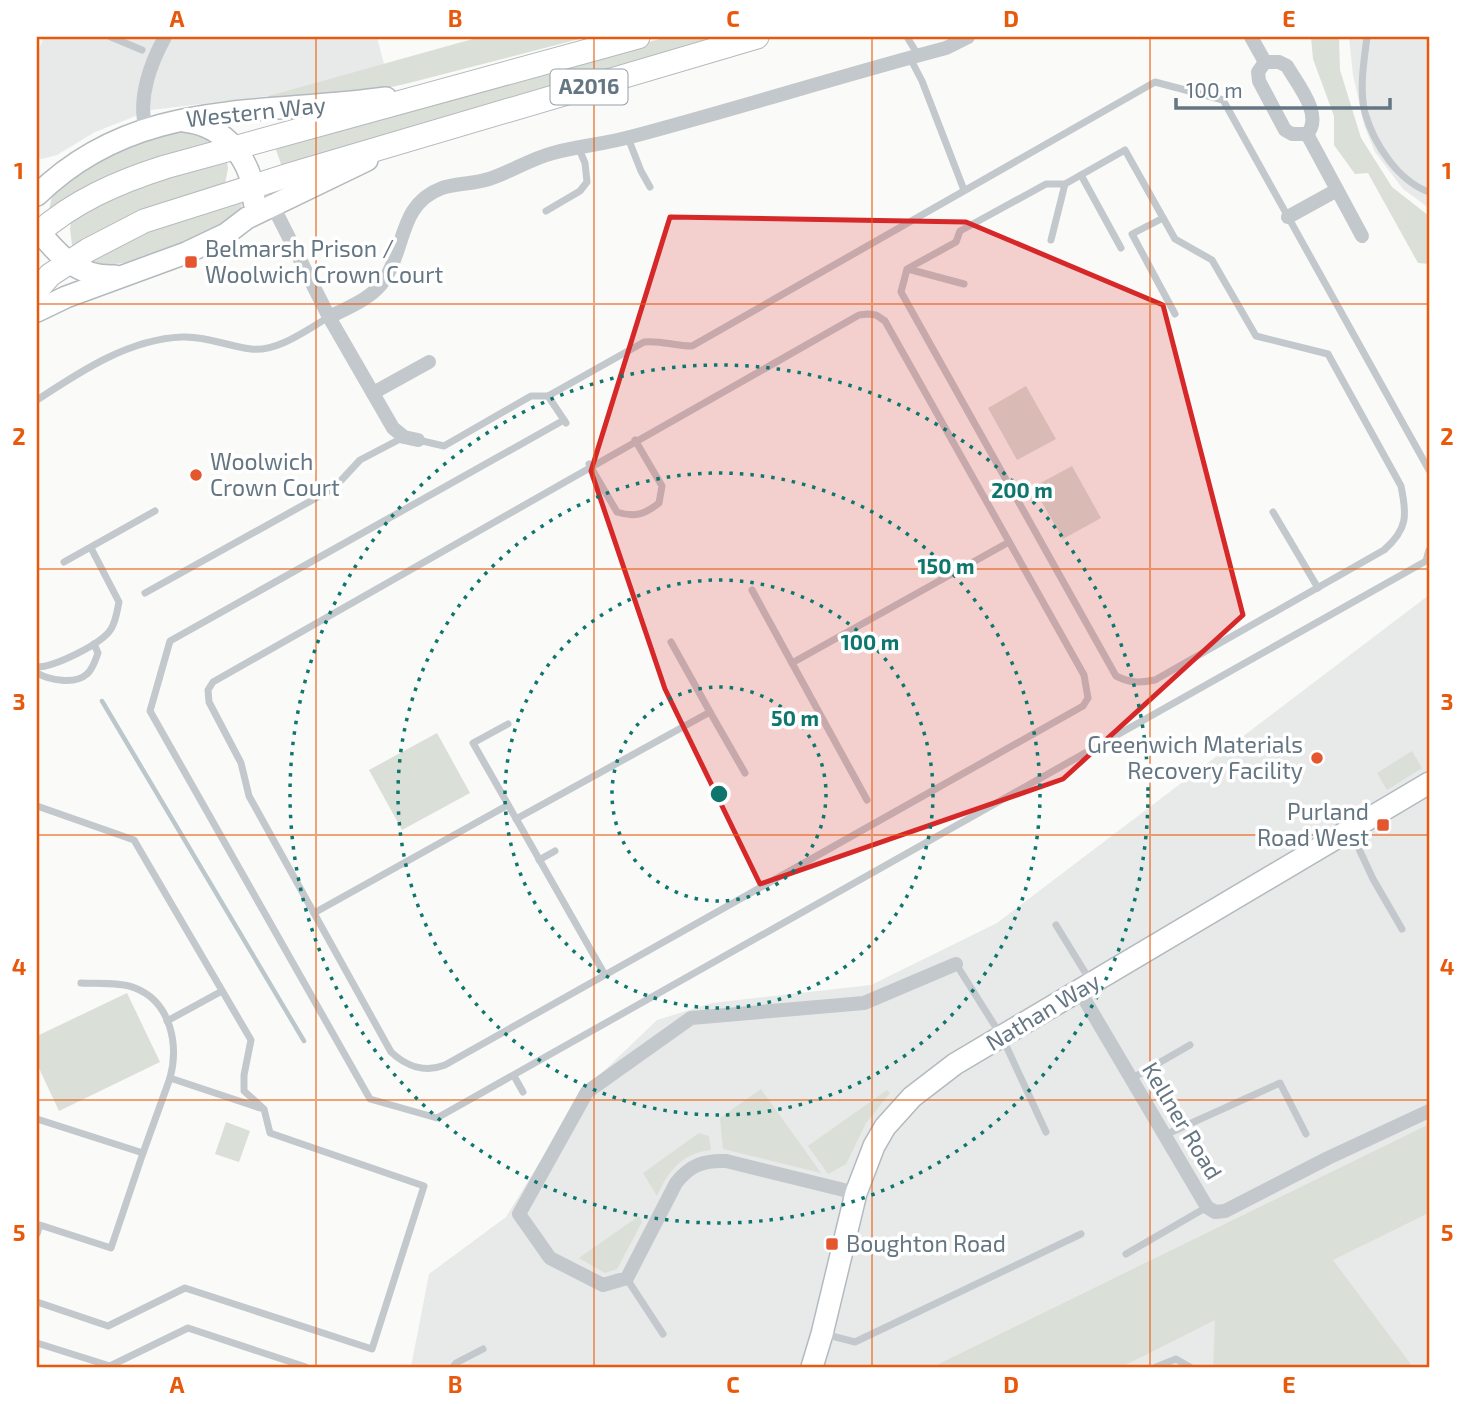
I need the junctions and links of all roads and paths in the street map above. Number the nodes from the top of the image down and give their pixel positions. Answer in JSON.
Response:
{"nodes":[{"id":1,"x":111,"y":37,"type":"edge"},
{"id":2,"x":165,"y":37,"type":"edge"},
{"id":3,"x":638,"y":37,"type":"edge"},
{"id":4,"x":757,"y":37,"type":"edge"},
{"id":5,"x":906,"y":37,"type":"edge"},
{"id":6,"x":968,"y":37,"type":"edge"},
{"id":7,"x":1251,"y":37,"type":"edge"},
{"id":8,"x":1367,"y":37,"type":"edge"},
{"id":9,"x":148,"y":54,"type":"junction"},
{"id":10,"x":914,"y":56,"type":"junction"},
{"id":11,"x":1265,"y":62,"type":"junction"},
{"id":12,"x":474,"y":82,"type":"junction"},
{"id":13,"x":171,"y":121,"type":"junction"},
{"id":14,"x":146,"y":129,"type":"junction"},
{"id":15,"x":1307,"y":134,"type":"junction"},
{"id":16,"x":421,"y":138,"type":"junction"},
{"id":17,"x":628,"y":138,"type":"junction"},
{"id":18,"x":233,"y":147,"type":"junction"},
{"id":19,"x":579,"y":149,"type":"junction"},
{"id":20,"x":1081,"y":175,"type":"junction"},
{"id":21,"x":47,"y":180,"type":"edge"},
{"id":22,"x":1065,"y":184,"type":"junction"},
{"id":23,"x":650,"y":187,"type":"dead end"},
{"id":24,"x":254,"y":188,"type":"junction"},
{"id":25,"x":964,"y":190,"type":"junction"},
{"id":26,"x":1337,"y":190,"type":"junction"},
{"id":27,"x":1429,"y":192,"type":"edge"},
{"id":28,"x":211,"y":201,"type":"junction"},
{"id":29,"x":273,"y":206,"type":"junction"},
{"id":30,"x":73,"y":207,"type":"junction"},
{"id":31,"x":546,"y":211,"type":"dead end"},
{"id":32,"x":1288,"y":217,"type":"junction"},
{"id":33,"x":247,"y":218,"type":"junction"},
{"id":34,"x":1163,"y":218,"type":"junction"},
{"id":35,"x":38,"y":232,"type":"edge"},
{"id":36,"x":1362,"y":236,"type":"dead end"},
{"id":37,"x":1051,"y":240,"type":"dead end"},
{"id":38,"x":1121,"y":248,"type":"dead end"},
{"id":39,"x":71,"y":263,"type":"junction"},
{"id":40,"x":907,"y":269,"type":"junction"},
{"id":41,"x":127,"y":274,"type":"junction"},
{"id":42,"x":964,"y":284,"type":"dead end"},
{"id":43,"x":37,"y":290,"type":"edge"},
{"id":44,"x":37,"y":311,"type":"edge"},
{"id":45,"x":1175,"y":314,"type":"dead end"},
{"id":46,"x":329,"y":317,"type":"junction"},
{"id":47,"x":429,"y":362,"type":"dead end"},
{"id":48,"x":373,"y":393,"type":"junction"},
{"id":49,"x":548,"y":396,"type":"junction"},
{"id":50,"x":37,"y":400,"type":"edge"},
{"id":51,"x":411,"y":439,"type":"junction"},
{"id":52,"x":635,"y":440,"type":"junction"},
{"id":53,"x":589,"y":465,"type":"junction"},
{"id":54,"x":1429,"y":470,"type":"edge"},
{"id":55,"x":155,"y":511,"type":"dead end"},
{"id":56,"x":1273,"y":512,"type":"dead end"},
{"id":57,"x":1009,"y":542,"type":"junction"},
{"id":58,"x":91,"y":548,"type":"junction"},
{"id":59,"x":1429,"y":550,"type":"edge"},
{"id":60,"x":64,"y":562,"type":"dead end"},
{"id":61,"x":1318,"y":588,"type":"junction"},
{"id":62,"x":752,"y":590,"type":"dead end"},
{"id":63,"x":145,"y":593,"type":"dead end"},
{"id":64,"x":671,"y":642,"type":"dead end"},
{"id":65,"x":94,"y":644,"type":"junction"},
{"id":66,"x":792,"y":663,"type":"junction"},
{"id":67,"x":37,"y":667,"type":"edge"},
{"id":68,"x":37,"y":673,"type":"edge"},
{"id":69,"x":710,"y":712,"type":"junction"},
{"id":70,"x":508,"y":724,"type":"dead end"},
{"id":71,"x":745,"y":773,"type":"dead end"},
{"id":72,"x":1429,"y":783,"type":"edge"},
{"id":73,"x":867,"y":800,"type":"dead end"},
{"id":74,"x":508,"y":805,"type":"junction"},
{"id":75,"x":37,"y":806,"type":"edge"},
{"id":76,"x":516,"y":819,"type":"junction"},
{"id":77,"x":1350,"y":830,"type":"junction"},
{"id":78,"x":555,"y":851,"type":"dead end"},
{"id":79,"x":539,"y":860,"type":"junction"},
{"id":80,"x":314,"y":913,"type":"junction"},
{"id":81,"x":1056,"y":925,"type":"dead end"},
{"id":82,"x":1402,"y":929,"type":"dead end"},
{"id":83,"x":956,"y":964,"type":"joint"},
{"id":84,"x":605,"y":975,"type":"junction"},
{"id":85,"x":81,"y":983,"type":"dead end"},
{"id":86,"x":1085,"y":987,"type":"junction"},
{"id":87,"x":222,"y":992,"type":"junction"},
{"id":88,"x":167,"y":1021,"type":"junction"},
{"id":89,"x":1002,"y":1037,"type":"junction"},
{"id":90,"x":1190,"y":1045,"type":"dead end"},
{"id":91,"x":514,"y":1076,"type":"junction"},
{"id":92,"x":170,"y":1078,"type":"junction"},
{"id":93,"x":1130,"y":1080,"type":"junction"},
{"id":94,"x":523,"y":1092,"type":"dead end"},
{"id":95,"x":264,"y":1109,"type":"junction"},
{"id":96,"x":1429,"y":1111,"type":"edge"},
{"id":97,"x":37,"y":1119,"type":"edge"},
{"id":98,"x":1046,"y":1132,"type":"dead end"},
{"id":99,"x":1306,"y":1134,"type":"dead end"},
{"id":100,"x":1164,"y":1136,"type":"junction"},
{"id":101,"x":143,"y":1153,"type":"junction"},
{"id":102,"x":856,"y":1193,"type":"junction"},
{"id":103,"x":1207,"y":1207,"type":"junction"},
{"id":104,"x":37,"y":1234,"type":"edge"},
{"id":105,"x":1081,"y":1234,"type":"dead end"},
{"id":106,"x":1126,"y":1254,"type":"dead end"},
{"id":107,"x":626,"y":1278,"type":"junction"},
{"id":108,"x":37,"y":1301,"type":"edge"},
{"id":109,"x":663,"y":1334,"type":"dead end"},
{"id":110,"x":822,"y":1334,"type":"junction"},
{"id":111,"x":37,"y":1343,"type":"edge"},
{"id":112,"x":483,"y":1349,"type":"dead end"},
{"id":113,"x":306,"y":1367,"type":"edge"},
{"id":114,"x":453,"y":1367,"type":"edge"},
{"id":115,"x":812,"y":1367,"type":"edge"},
{"id":116,"x":1156,"y":1367,"type":"edge"},
{"id":117,"x":1190,"y":1367,"type":"edge"}],
"edges":[{"from":1,"to":9,"type":"lane"},
{"from":2,"to":9,"type":"street"},
{"from":3,"to":12,"type":"main road","name":"Western Way","number":"A2016"},
{"from":4,"to":16,"type":"main road","number":"A2016"},
{"from":5,"to":10,"type":"lane"},
{"from":6,"to":10,"type":"street"},
{"from":7,"to":11,"type":"street"},
{"from":8,"to":27,"type":"lane"},
{"from":9,"to":14,"type":"street"},
{"from":10,"to":17,"type":"street"},
{"from":10,"to":25,"type":"lane"},
{"from":11,"to":15,"type":"street"},
{"from":11,"to":15,"type":"street"},
{"from":12,"to":13,"type":"street","name":"Western Way","number":"A2016"},
{"from":12,"to":18,"type":"main road","name":"Western Way","number":"A2016"},
{"from":13,"to":14,"type":"street","name":"Western Way"},
{"from":13,"to":18,"type":"street"},
{"from":14,"to":21,"type":"street","name":"Western Way"},
{"from":15,"to":26,"type":"street"},
{"from":16,"to":24,"type":"main road","number":"A2016"},
{"from":16,"to":29,"type":"street","number":"A2016"},
{"from":17,"to":19,"type":"street"},
{"from":17,"to":23,"type":"lane"},
{"from":18,"to":24,"type":"street"},
{"from":18,"to":28,"type":"street","name":"Western Way"},
{"from":18,"to":30,"type":"main road","name":"Western Way","number":"A2016"},
{"from":19,"to":31,"type":"lane"},
{"from":19,"to":46,"type":"street"},
{"from":20,"to":22,"type":"lane"},
{"from":20,"to":34,"type":"lane"},
{"from":20,"to":38,"type":"lane"},
{"from":21,"to":35,"type":"street","name":"Western Way"},
{"from":22,"to":37,"type":"lane"},
{"from":22,"to":40,"type":"lane"},
{"from":24,"to":28,"type":"main road","number":"A2016"},
{"from":24,"to":29,"type":"street"},
{"from":24,"to":33,"type":"street"},
{"from":25,"to":32,"type":"lane"},
{"from":25,"to":49,"type":"lane"},
{"from":26,"to":32,"type":"street"},
{"from":26,"to":36,"type":"street"},
{"from":28,"to":39,"type":"main road","number":"A2016"},
{"from":29,"to":33,"type":"street"},
{"from":29,"to":46,"type":"street"},
{"from":30,"to":35,"type":"main road","name":"Western Way","number":"A2016"},
{"from":30,"to":39,"type":"street"},
{"from":32,"to":54,"type":"lane"},
{"from":33,"to":41,"type":"street"},
{"from":34,"to":45,"type":"lane"},
{"from":34,"to":61,"type":"lane"},
{"from":35,"to":39,"type":"street"},
{"from":39,"to":41,"type":"street"},
{"from":39,"to":43,"type":"main road","number":"A2016"},
{"from":40,"to":42,"type":"lane"},
{"from":40,"to":61,"type":"lane"},
{"from":41,"to":44,"type":"street"},
{"from":46,"to":48,"type":"street"},
{"from":46,"to":50,"type":"lane"},
{"from":47,"to":48,"type":"street"},
{"from":48,"to":51,"type":"street"},
{"from":49,"to":51,"type":"lane"},
{"from":49,"to":91,"type":"lane"},
{"from":51,"to":63,"type":"lane"},
{"from":52,"to":53,"type":"lane"},
{"from":52,"to":53,"type":"lane"},
{"from":52,"to":57,"type":"lane"},
{"from":53,"to":80,"type":"lane"},
{"from":55,"to":58,"type":"lane"},
{"from":56,"to":61,"type":"lane"},
{"from":57,"to":66,"type":"lane"},
{"from":57,"to":84,"type":"lane"},
{"from":58,"to":60,"type":"lane"},
{"from":58,"to":65,"type":"lane"},
{"from":59,"to":91,"type":"lane"},
{"from":62,"to":66,"type":"lane"},
{"from":64,"to":69,"type":"lane"},
{"from":65,"to":67,"type":"lane"},
{"from":65,"to":68,"type":"lane"},
{"from":66,"to":73,"type":"lane"},
{"from":69,"to":71,"type":"lane"},
{"from":69,"to":76,"type":"lane"},
{"from":70,"to":74,"type":"lane"},
{"from":72,"to":77,"type":"street","name":"Nathan Way"},
{"from":74,"to":76,"type":"lane"},
{"from":74,"to":80,"type":"lane"},
{"from":75,"to":87,"type":"lane"},
{"from":76,"to":79,"type":"lane"},
{"from":77,"to":82,"type":"lane"},
{"from":77,"to":86,"type":"street","name":"Nathan Way"},
{"from":78,"to":79,"type":"lane"},
{"from":79,"to":84,"type":"lane"},
{"from":80,"to":84,"type":"lane"},
{"from":81,"to":86,"type":"lane"},
{"from":83,"to":89,"type":"lane"},
{"from":83,"to":107,"type":"street"},
{"from":85,"to":88,"type":"lane"},
{"from":86,"to":89,"type":"street","name":"Nathan Way"},
{"from":86,"to":93,"type":"street","name":"Kellner Road"},
{"from":87,"to":88,"type":"lane"},
{"from":87,"to":95,"type":"lane"},
{"from":88,"to":92,"type":"lane"},
{"from":89,"to":98,"type":"lane"},
{"from":89,"to":102,"type":"street","name":"Nathan Way"},
{"from":90,"to":93,"type":"lane"},
{"from":91,"to":94,"type":"lane"},
{"from":92,"to":95,"type":"lane"},
{"from":92,"to":101,"type":"lane"},
{"from":93,"to":100,"type":"street","name":"Kellner Road"},
{"from":95,"to":108,"type":"lane"},
{"from":96,"to":103,"type":"street","name":"Kellner Road"},
{"from":97,"to":101,"type":"lane"},
{"from":99,"to":100,"type":"lane"},
{"from":100,"to":103,"type":"street","name":"Kellner Road"},
{"from":101,"to":104,"type":"lane"},
{"from":102,"to":107,"type":"street"},
{"from":102,"to":110,"type":"street","name":"Nathan Way"},
{"from":103,"to":106,"type":"lane"},
{"from":105,"to":110,"type":"lane"},
{"from":107,"to":109,"type":"lane"},
{"from":110,"to":115,"type":"street","name":"Nathan Way"},
{"from":111,"to":113,"type":"lane"},
{"from":112,"to":114,"type":"lane"},
{"from":116,"to":117,"type":"lane"}]}
